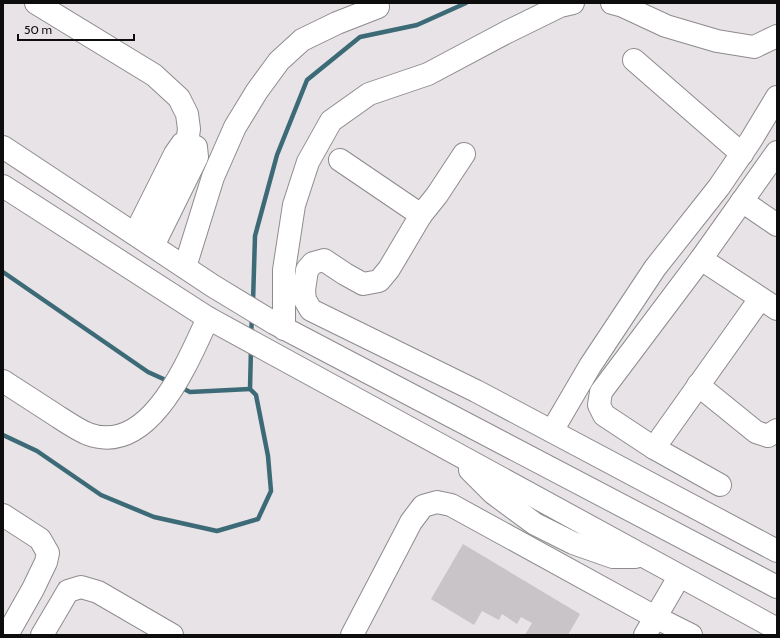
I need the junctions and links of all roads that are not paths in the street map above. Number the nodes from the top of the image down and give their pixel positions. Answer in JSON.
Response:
{"nodes":[{"id":1,"x":36,"y":3,"type":"edge"},
{"id":2,"x":573,"y":3,"type":"edge"},
{"id":3,"x":612,"y":3,"type":"edge"},
{"id":4,"x":378,"y":7,"type":"dead end"},
{"id":5,"x":777,"y":36,"type":"edge"},
{"id":6,"x":634,"y":60,"type":"dead end"},
{"id":7,"x":777,"y":97,"type":"edge"},
{"id":8,"x":187,"y":143,"type":"junction"},
{"id":9,"x":3,"y":147,"type":"edge"},
{"id":10,"x":777,"y":152,"type":"edge"},
{"id":11,"x":464,"y":154,"type":"dead end"},
{"id":12,"x":742,"y":154,"type":"junction"},
{"id":13,"x":340,"y":160,"type":"dead end"},
{"id":14,"x":3,"y":186,"type":"edge"},
{"id":15,"x":742,"y":201,"type":"junction"},
{"id":16,"x":421,"y":215,"type":"junction"},
{"id":17,"x":777,"y":225,"type":"edge"},
{"id":18,"x":135,"y":234,"type":"junction"},
{"id":19,"x":153,"y":246,"type":"junction"},
{"id":20,"x":701,"y":259,"type":"junction"},
{"id":21,"x":185,"y":267,"type":"junction"},
{"id":22,"x":769,"y":304,"type":"edge"},
{"id":23,"x":208,"y":318,"type":"junction"},
{"id":24,"x":279,"y":326,"type":"junction"},
{"id":25,"x":406,"y":358,"type":"junction"},
{"id":26,"x":3,"y":381,"type":"edge"},
{"id":27,"x":388,"y":384,"type":"junction"},
{"id":28,"x":698,"y":385,"type":"junction"},
{"id":29,"x":777,"y":430,"type":"edge"},
{"id":30,"x":552,"y":431,"type":"junction"},
{"id":31,"x":654,"y":448,"type":"junction"},
{"id":32,"x":720,"y":485,"type":"dead end"},
{"id":33,"x":3,"y":515,"type":"edge"},
{"id":34,"x":777,"y":551,"type":"edge"},
{"id":35,"x":679,"y":577,"type":"junction"},
{"id":36,"x":777,"y":587,"type":"edge"},
{"id":37,"x":33,"y":589,"type":"junction"},
{"id":38,"x":58,"y":606,"type":"junction"},
{"id":39,"x":650,"y":626,"type":"edge"},
{"id":40,"x":777,"y":630,"type":"edge"},
{"id":41,"x":7,"y":635,"type":"edge"},
{"id":42,"x":42,"y":635,"type":"edge"},
{"id":43,"x":172,"y":635,"type":"edge"},
{"id":44,"x":352,"y":635,"type":"edge"},
{"id":45,"x":691,"y":635,"type":"edge"}],
"edges":[{"from":1,"to":8,"type":"street"},
{"from":2,"to":24,"type":"street"},
{"from":3,"to":5,"type":"street"},
{"from":4,"to":21,"type":"street"},
{"from":6,"to":12,"type":"street"},
{"from":7,"to":12,"type":"street"},
{"from":8,"to":18,"type":"street"},
{"from":8,"to":19,"type":"street"},
{"from":9,"to":18,"type":"street"},
{"from":10,"to":15,"type":"street"},
{"from":11,"to":16,"type":"street"},
{"from":12,"to":30,"type":"street"},
{"from":13,"to":16,"type":"street"},
{"from":14,"to":23,"type":"street"},
{"from":15,"to":17,"type":"street"},
{"from":15,"to":20,"type":"street"},
{"from":16,"to":25,"type":"street"},
{"from":18,"to":19,"type":"street"},
{"from":19,"to":21,"type":"street"},
{"from":20,"to":22,"type":"street"},
{"from":20,"to":31,"type":"street"},
{"from":21,"to":24,"type":"street"},
{"from":22,"to":28,"type":"street"},
{"from":23,"to":26,"type":"street"},
{"from":23,"to":35,"type":"street"},
{"from":24,"to":27,"type":"street"},
{"from":25,"to":27,"type":"street"},
{"from":25,"to":30,"type":"street"},
{"from":27,"to":36,"type":"street"},
{"from":28,"to":29,"type":"street"},
{"from":28,"to":31,"type":"street"},
{"from":30,"to":34,"type":"street"},
{"from":31,"to":32,"type":"street"},
{"from":33,"to":37,"type":"street"},
{"from":35,"to":39,"type":"street"},
{"from":35,"to":40,"type":"street"},
{"from":37,"to":38,"type":"street"},
{"from":37,"to":41,"type":"street"},
{"from":38,"to":42,"type":"street"},
{"from":38,"to":43,"type":"street"},
{"from":39,"to":44,"type":"street"},
{"from":39,"to":45,"type":"street"}]}
